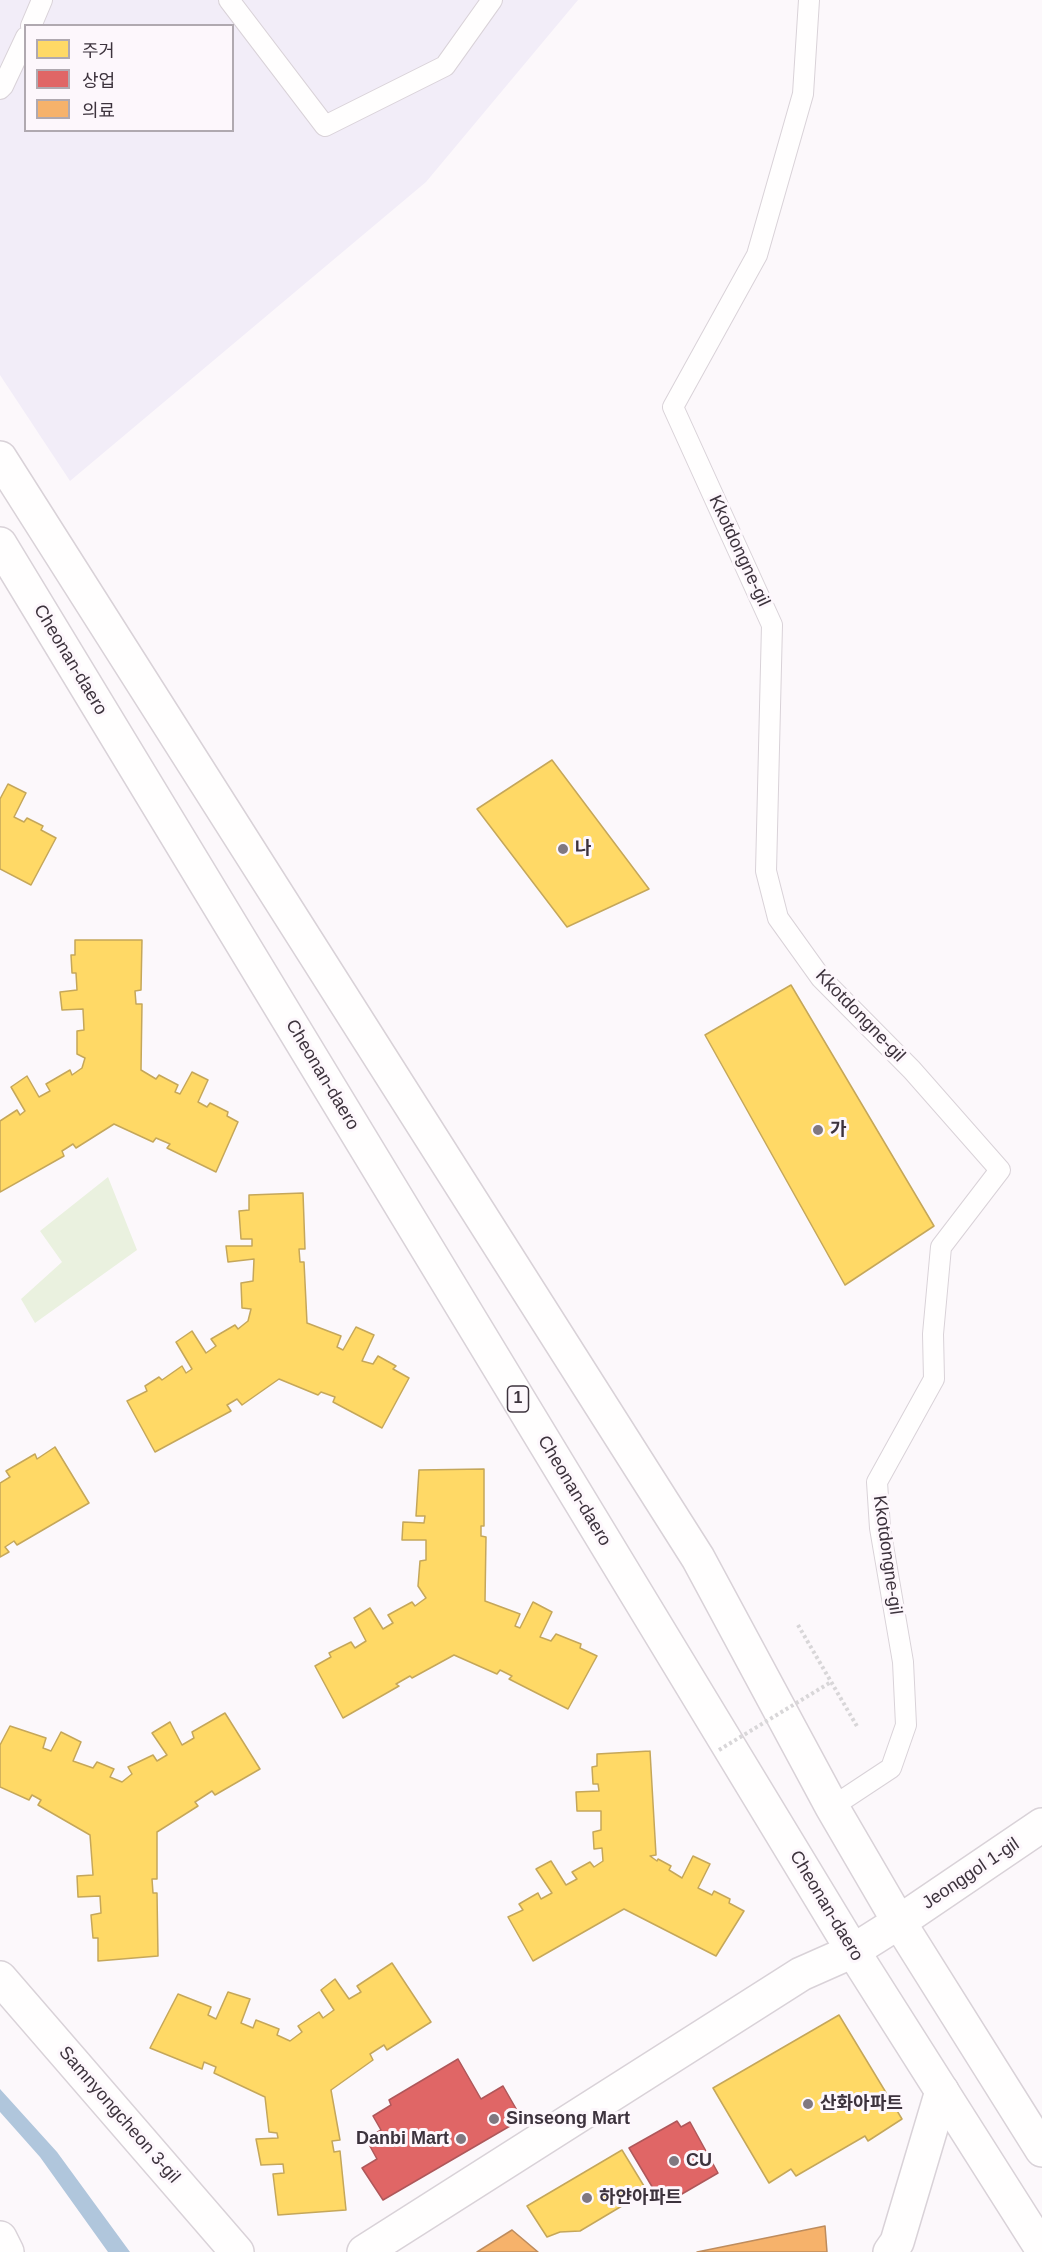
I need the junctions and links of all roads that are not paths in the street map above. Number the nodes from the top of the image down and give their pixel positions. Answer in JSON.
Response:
{"nodes":[{"id":1,"x":42,"y":0,"type":"edge"},
{"id":2,"x":229,"y":0,"type":"edge"},
{"id":3,"x":492,"y":0,"type":"edge"},
{"id":4,"x":809,"y":0,"type":"edge"},
{"id":5,"x":32,"y":24,"type":"edge"},
{"id":6,"x":24,"y":41,"type":"edge"},
{"id":7,"x":0,"y":89,"type":"edge"},
{"id":8,"x":0,"y":458,"type":"edge"},
{"id":9,"x":0,"y":544,"type":"edge"},
{"id":10,"x":832,"y":1807,"type":"junction"},
{"id":11,"x":1042,"y":1825,"type":"edge"},
{"id":12,"x":899,"y":1922,"type":"junction"},
{"id":13,"x":853,"y":1951,"type":"junction"},
{"id":14,"x":0,"y":1978,"type":"edge"},
{"id":15,"x":942,"y":2091,"type":"junction"},
{"id":16,"x":1042,"y":2150,"type":"edge"},
{"id":17,"x":0,"y":2238,"type":"edge"},
{"id":18,"x":1042,"y":2249,"type":"edge"},
{"id":19,"x":7,"y":2252,"type":"edge"},
{"id":20,"x":237,"y":2252,"type":"edge"},
{"id":21,"x":364,"y":2252,"type":"edge"},
{"id":22,"x":391,"y":2252,"type":"edge"},
{"id":23,"x":890,"y":2252,"type":"edge"}],
"edges":[{"from":1,"to":5,"type":"lane"},
{"from":2,"to":3,"type":"lane"},
{"from":4,"to":10,"type":"lane","name":"Kkotdongne-gil"},
{"from":6,"to":7,"type":"lane"},
{"from":8,"to":10,"type":"main road"},
{"from":9,"to":13,"type":"main road","name":"Cheonan-daero","number":"1"},
{"from":10,"to":12,"type":"main road"},
{"from":11,"to":12,"type":"main road","name":"Jeonggol 1-gil"},
{"from":12,"to":13,"type":"main road","name":"Jeonggol 1-gil"},
{"from":12,"to":16,"type":"main road"},
{"from":13,"to":15,"type":"main road","name":"Cheonan-daero","number":"1"},
{"from":13,"to":21,"type":"main road"},
{"from":13,"to":22,"type":"main road"},
{"from":14,"to":20,"type":"main road","name":"Samnyongcheon 3-gil"},
{"from":15,"to":18,"type":"main road","name":"Cheonan-daero","number":"1"},
{"from":15,"to":23,"type":"main road"},
{"from":17,"to":19,"type":"main road"}]}
